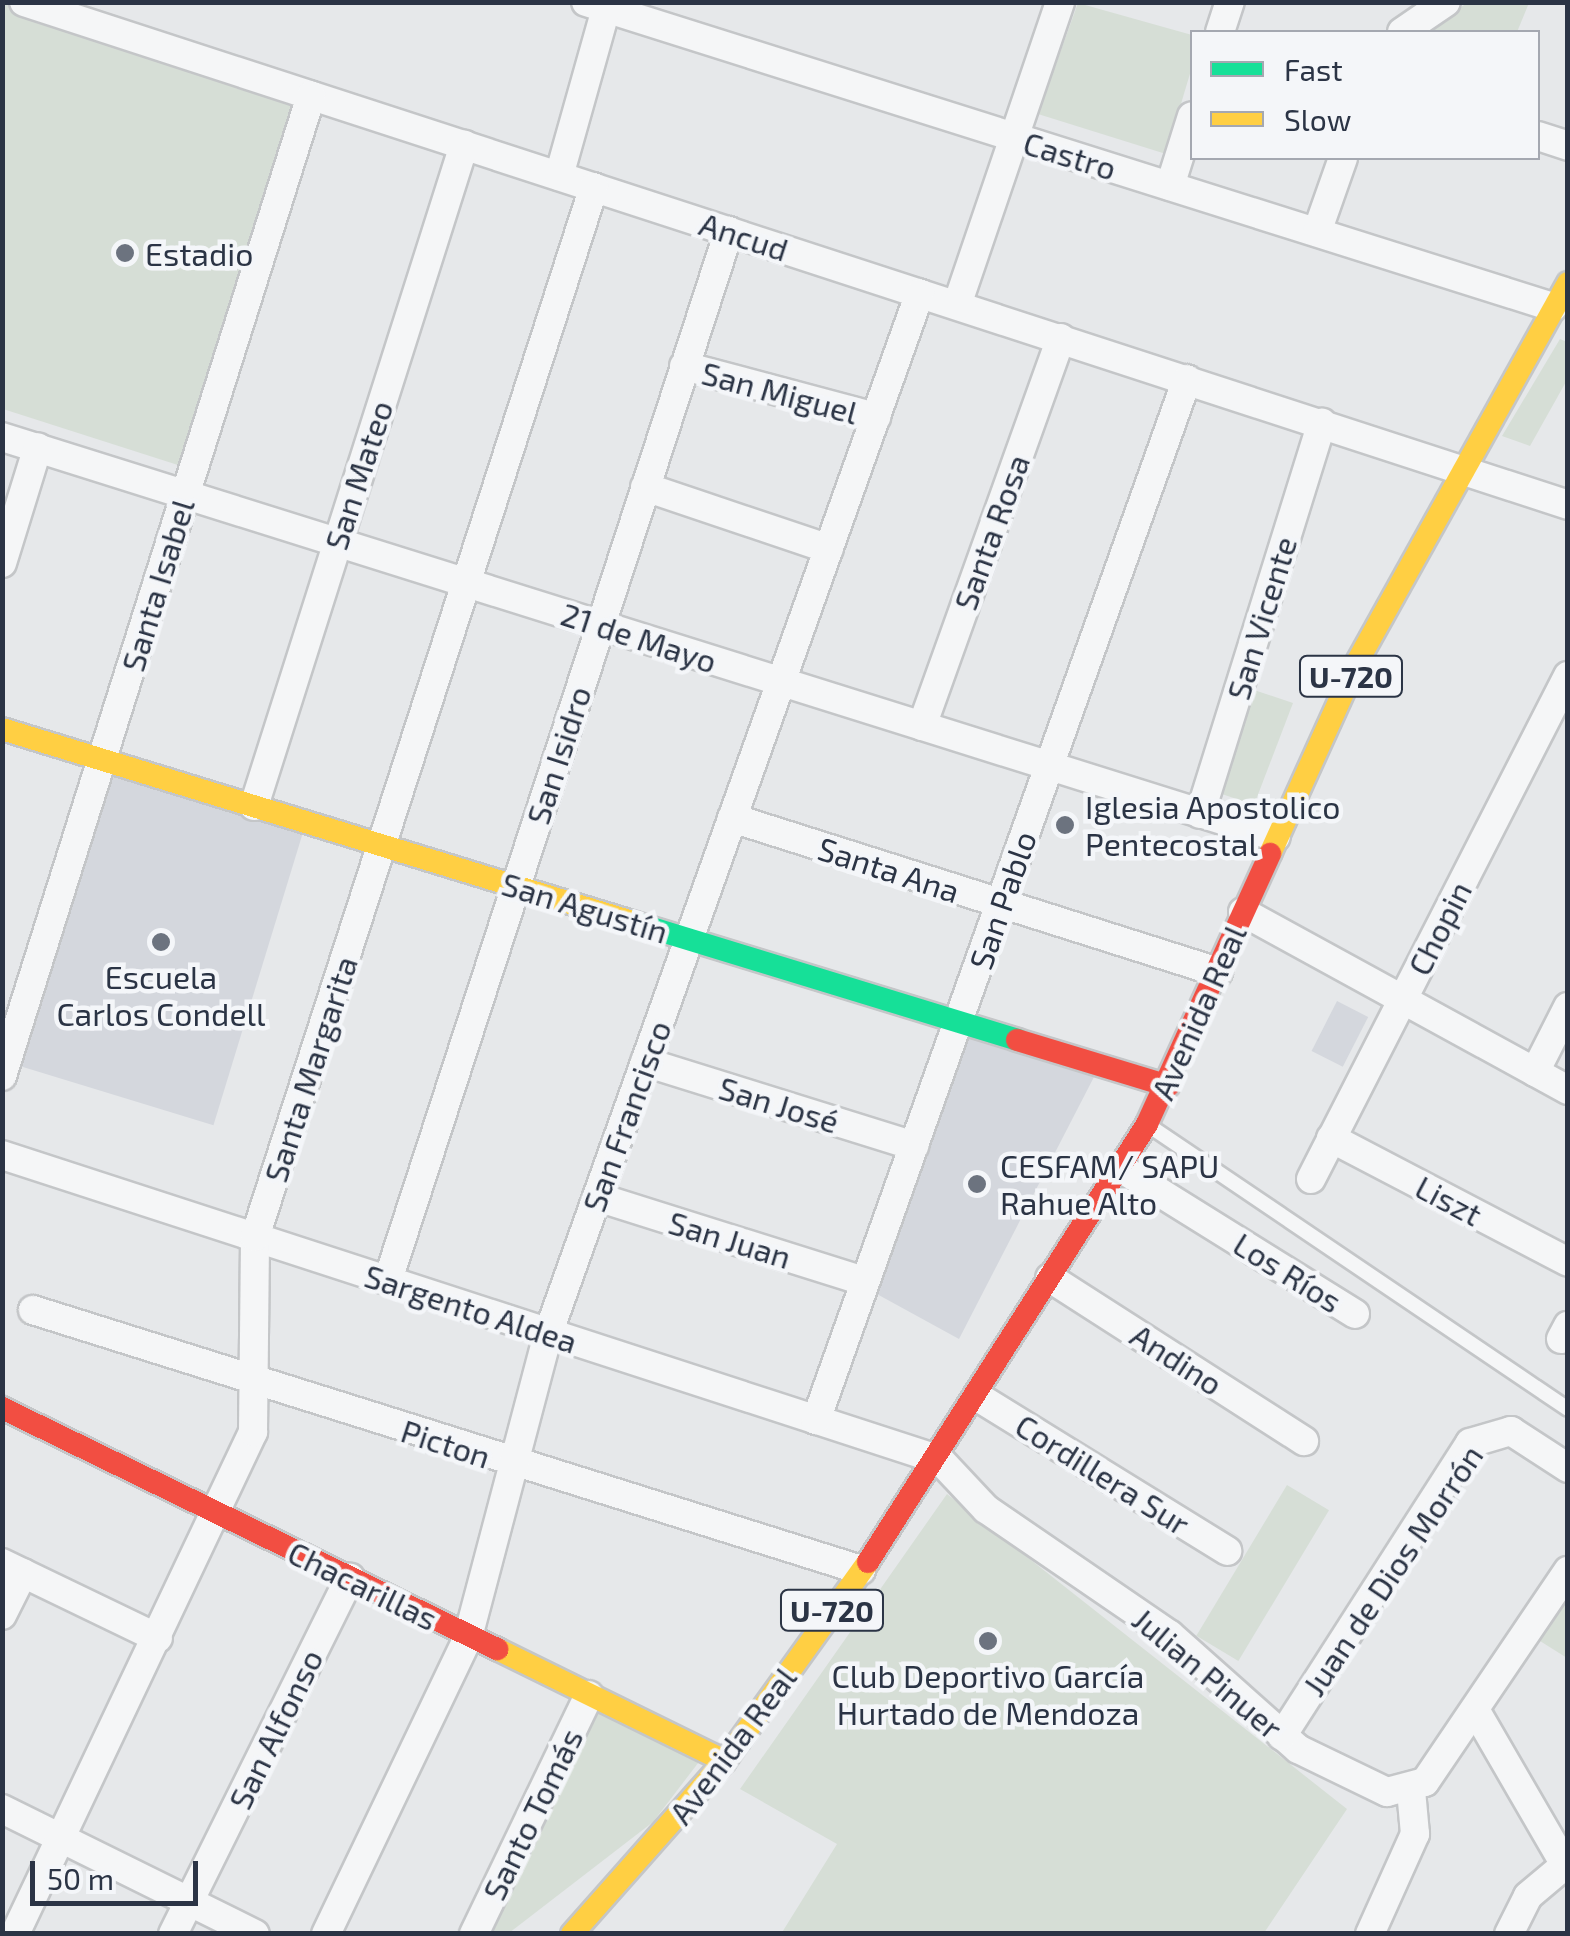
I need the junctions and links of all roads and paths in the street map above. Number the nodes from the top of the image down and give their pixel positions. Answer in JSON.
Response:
{"nodes":[{"id":1,"x":24,"y":2,"type":"edge"},
{"id":2,"x":1060,"y":2,"type":"edge"},
{"id":3,"x":1230,"y":2,"type":"edge"},
{"id":4,"x":1446,"y":2,"type":"edge"},
{"id":5,"x":600,"y":5,"type":"edge"},
{"id":6,"x":1221,"y":30,"type":"edge"},
{"id":7,"x":1405,"y":30,"type":"edge"},
{"id":8,"x":311,"y":96,"type":"junction"},
{"id":9,"x":1190,"y":122,"type":"edge"},
{"id":10,"x":1014,"y":137,"type":"junction"},
{"id":11,"x":1540,"y":137,"type":"edge"},
{"id":12,"x":464,"y":145,"type":"junction"},
{"id":13,"x":1568,"y":146,"type":"edge"},
{"id":14,"x":1342,"y":160,"type":"edge"},
{"id":15,"x":559,"y":176,"type":"junction"},
{"id":16,"x":1170,"y":186,"type":"junction"},
{"id":17,"x":594,"y":187,"type":"junction"},
{"id":18,"x":728,"y":231,"type":"junction"},
{"id":19,"x":1316,"y":232,"type":"junction"},
{"id":20,"x":920,"y":293,"type":"junction"},
{"id":21,"x":957,"y":305,"type":"junction"},
{"id":22,"x":1558,"y":311,"type":"edge"},
{"id":23,"x":1061,"y":338,"type":"junction"},
{"id":24,"x":684,"y":366,"type":"junction"},
{"id":25,"x":1187,"y":379,"type":"junction"},
{"id":26,"x":876,"y":417,"type":"junction"},
{"id":27,"x":1322,"y":423,"type":"junction"},
{"id":28,"x":2,"y":437,"type":"edge"},
{"id":29,"x":38,"y":448,"type":"junction"},
{"id":30,"x":1463,"y":468,"type":"junction"},
{"id":31,"x":645,"y":487,"type":"junction"},
{"id":32,"x":185,"y":494,"type":"junction"},
{"id":33,"x":1568,"y":505,"type":"edge"},
{"id":34,"x":337,"y":541,"type":"junction"},
{"id":35,"x":829,"y":549,"type":"junction"},
{"id":36,"x":2,"y":562,"type":"edge"},
{"id":37,"x":466,"y":582,"type":"junction"},
{"id":38,"x":601,"y":625,"type":"junction"},
{"id":39,"x":1568,"y":676,"type":"edge"},
{"id":40,"x":781,"y":682,"type":"junction"},
{"id":41,"x":922,"y":726,"type":"junction"},
{"id":42,"x":2,"y":729,"type":"edge"},
{"id":43,"x":102,"y":760,"type":"junction"},
{"id":44,"x":1048,"y":766,"type":"junction"},
{"id":45,"x":254,"y":806,"type":"junction"},
{"id":46,"x":1200,"y":814,"type":"junction"},
{"id":47,"x":732,"y":818,"type":"junction"},
{"id":48,"x":1276,"y":837,"type":"junction"},
{"id":49,"x":382,"y":846,"type":"junction"},
{"id":50,"x":516,"y":886,"type":"junction"},
{"id":51,"x":1001,"y":905,"type":"junction"},
{"id":52,"x":1243,"y":912,"type":"junction"},
{"id":53,"x":689,"y":940,"type":"junction"},
{"id":54,"x":1218,"y":972,"type":"junction"},
{"id":55,"x":1402,"y":1000,"type":"junction"},
{"id":56,"x":1568,"y":1008,"type":"edge"},
{"id":57,"x":958,"y":1022,"type":"junction"},
{"id":58,"x":645,"y":1062,"type":"junction"},
{"id":59,"x":1534,"y":1072,"type":"junction"},
{"id":60,"x":2,"y":1076,"type":"edge"},
{"id":61,"x":1168,"y":1086,"type":"junction"},
{"id":62,"x":1568,"y":1090,"type":"edge"},
{"id":63,"x":1147,"y":1124,"type":"junction"},
{"id":64,"x":1331,"y":1138,"type":"junction"},
{"id":65,"x":914,"y":1146,"type":"junction"},
{"id":66,"x":2,"y":1155,"type":"edge"},
{"id":67,"x":1119,"y":1166,"type":"junction"},
{"id":68,"x":1311,"y":1179,"type":"dead end"},
{"id":69,"x":597,"y":1197,"type":"junction"},
{"id":70,"x":255,"y":1237,"type":"junction"},
{"id":71,"x":1568,"y":1262,"type":"edge"},
{"id":72,"x":1050,"y":1278,"type":"junction"},
{"id":73,"x":388,"y":1280,"type":"junction"},
{"id":74,"x":864,"y":1281,"type":"junction"},
{"id":75,"x":33,"y":1310,"type":"dead end"},
{"id":76,"x":1355,"y":1314,"type":"dead end"},
{"id":77,"x":548,"y":1334,"type":"junction"},
{"id":78,"x":251,"y":1380,"type":"junction"},
{"id":79,"x":978,"y":1397,"type":"junction"},
{"id":80,"x":2,"y":1408,"type":"edge"},
{"id":81,"x":1568,"y":1409,"type":"edge"},
{"id":82,"x":816,"y":1420,"type":"junction"},
{"id":83,"x":1304,"y":1440,"type":"dead end"},
{"id":84,"x":940,"y":1460,"type":"junction"},
{"id":85,"x":513,"y":1465,"type":"junction"},
{"id":86,"x":1568,"y":1468,"type":"edge"},
{"id":87,"x":216,"y":1513,"type":"junction"},
{"id":88,"x":1227,"y":1551,"type":"dead end"},
{"id":89,"x":13,"y":1568,"type":"edge"},
{"id":90,"x":861,"y":1570,"type":"junction"},
{"id":91,"x":1568,"y":1571,"type":"edge"},
{"id":92,"x":350,"y":1578,"type":"junction"},
{"id":93,"x":2,"y":1614,"type":"edge"},
{"id":94,"x":468,"y":1637,"type":"junction"},
{"id":95,"x":158,"y":1638,"type":"junction"},
{"id":96,"x":590,"y":1695,"type":"junction"},
{"id":97,"x":1477,"y":1712,"type":"junction"},
{"id":98,"x":1282,"y":1736,"type":"junction"},
{"id":99,"x":725,"y":1761,"type":"junction"},
{"id":100,"x":1411,"y":1790,"type":"junction"},
{"id":101,"x":2,"y":1809,"type":"edge"},
{"id":102,"x":61,"y":1838,"type":"junction"},
{"id":103,"x":1566,"y":1868,"type":"edge"},
{"id":104,"x":189,"y":1901,"type":"junction"},
{"id":105,"x":15,"y":1934,"type":"edge"},
{"id":106,"x":173,"y":1934,"type":"edge"},
{"id":107,"x":255,"y":1934,"type":"edge"},
{"id":108,"x":326,"y":1934,"type":"edge"},
{"id":109,"x":474,"y":1934,"type":"edge"},
{"id":110,"x":572,"y":1934,"type":"edge"},
{"id":111,"x":1370,"y":1934,"type":"edge"},
{"id":112,"x":1510,"y":1934,"type":"edge"}],
"edges":[{"from":1,"to":8,"type":"street","name":"Ancud"},
{"from":2,"to":10,"type":"street"},
{"from":3,"to":6,"type":"street"},
{"from":4,"to":7,"type":"street"},
{"from":5,"to":10,"type":"street","name":"Castro"},
{"from":5,"to":15,"type":"street"},
{"from":8,"to":12,"type":"street","name":"Ancud"},
{"from":8,"to":32,"type":"street","name":"Santa Isabel"},
{"from":9,"to":16,"type":"street"},
{"from":10,"to":16,"type":"street","name":"Castro"},
{"from":10,"to":21,"type":"street"},
{"from":11,"to":13,"type":"street"},
{"from":12,"to":15,"type":"street","name":"Ancud"},
{"from":12,"to":34,"type":"street","name":"San Mateo"},
{"from":14,"to":19,"type":"street"},
{"from":15,"to":17,"type":"street","name":"Ancud"},
{"from":16,"to":19,"type":"street","name":"Castro"},
{"from":17,"to":18,"type":"street","name":"Ancud"},
{"from":17,"to":37,"type":"street","name":"Santa Margarita"},
{"from":18,"to":20,"type":"street","name":"Ancud"},
{"from":18,"to":24,"type":"street","name":"San Isidro"},
{"from":19,"to":22,"type":"street","name":"Castro"},
{"from":20,"to":21,"type":"street","name":"Ancud"},
{"from":20,"to":26,"type":"street","name":"San Francisco"},
{"from":21,"to":23,"type":"street","name":"Ancud"},
{"from":22,"to":30,"type":"street","name":"Avenida Real","number":"U-720"},
{"from":23,"to":25,"type":"street","name":"Ancud"},
{"from":23,"to":41,"type":"street","name":"Santa Rosa"},
{"from":24,"to":26,"type":"street","name":"San Miguel"},
{"from":24,"to":31,"type":"street","name":"San Isidro"},
{"from":25,"to":27,"type":"street","name":"Ancud"},
{"from":25,"to":44,"type":"street","name":"San Pablo"},
{"from":26,"to":35,"type":"street","name":"San Francisco"},
{"from":27,"to":30,"type":"street","name":"Ancud"},
{"from":27,"to":46,"type":"street","name":"San Vicente"},
{"from":28,"to":29,"type":"street","name":"21 de Mayo"},
{"from":29,"to":32,"type":"street","name":"21 de Mayo"},
{"from":29,"to":36,"type":"street"},
{"from":30,"to":33,"type":"street","name":"Ancud"},
{"from":30,"to":48,"type":"street","name":"Avenida Real","number":"U-720"},
{"from":31,"to":35,"type":"street"},
{"from":31,"to":38,"type":"street","name":"San Isidro"},
{"from":32,"to":34,"type":"street","name":"21 de Mayo"},
{"from":32,"to":43,"type":"street","name":"Santa Isabel"},
{"from":34,"to":37,"type":"street","name":"21 de Mayo"},
{"from":34,"to":45,"type":"street","name":"San Mateo"},
{"from":35,"to":40,"type":"street","name":"San Francisco"},
{"from":37,"to":38,"type":"street","name":"21 de Mayo"},
{"from":37,"to":49,"type":"street","name":"Santa Margarita"},
{"from":38,"to":40,"type":"street","name":"21 de Mayo"},
{"from":38,"to":50,"type":"street","name":"San Isidro"},
{"from":39,"to":55,"type":"street","name":"Chopin"},
{"from":40,"to":41,"type":"street","name":"21 de Mayo"},
{"from":40,"to":47,"type":"street","name":"San Francisco"},
{"from":41,"to":44,"type":"street","name":"21 de Mayo"},
{"from":42,"to":43,"type":"street","name":"San Agustín"},
{"from":43,"to":45,"type":"street","name":"San Agustín"},
{"from":43,"to":60,"type":"street","name":"Santa Isabel"},
{"from":44,"to":46,"type":"street","name":"21 de Mayo"},
{"from":44,"to":51,"type":"street","name":"San Pablo"},
{"from":45,"to":49,"type":"street","name":"San Agustín"},
{"from":46,"to":48,"type":"street","name":"21 de Mayo"},
{"from":47,"to":51,"type":"street","name":"Santa Ana"},
{"from":47,"to":53,"type":"street","name":"San Francisco"},
{"from":48,"to":52,"type":"street","name":"Avenida Real","number":"U-720"},
{"from":49,"to":50,"type":"street","name":"San Agustín"},
{"from":49,"to":70,"type":"street","name":"Santa Margarita"},
{"from":50,"to":53,"type":"street","name":"San Agustín"},
{"from":50,"to":73,"type":"street","name":"San Isidro"},
{"from":51,"to":54,"type":"street","name":"Santa Ana"},
{"from":51,"to":57,"type":"street","name":"San Pablo"},
{"from":52,"to":54,"type":"street","name":"Avenida Real","number":"U-720"},
{"from":52,"to":55,"type":"street"},
{"from":53,"to":57,"type":"street","name":"San Agustín"},
{"from":53,"to":58,"type":"street","name":"San Francisco"},
{"from":54,"to":61,"type":"street","name":"Avenida Real","number":"U-720"},
{"from":55,"to":59,"type":"street"},
{"from":55,"to":64,"type":"street","name":"Chopin"},
{"from":56,"to":59,"type":"street"},
{"from":57,"to":61,"type":"street","name":"San Agustín"},
{"from":57,"to":65,"type":"street","name":"San Pablo"},
{"from":58,"to":65,"type":"street","name":"San José"},
{"from":58,"to":69,"type":"street","name":"San Francisco"},
{"from":59,"to":62,"type":"street"},
{"from":61,"to":63,"type":"street","name":"Avenida Real","number":"U-720"},
{"from":63,"to":67,"type":"street","name":"Avenida Real","number":"U-720"},
{"from":63,"to":81,"type":"lane"},
{"from":64,"to":68,"type":"street","name":"Chopin"},
{"from":64,"to":71,"type":"street","name":"Liszt"},
{"from":65,"to":74,"type":"street","name":"San Pablo"},
{"from":66,"to":70,"type":"street","name":"Sargento Aldea"},
{"from":67,"to":72,"type":"street","name":"Avenida Real","number":"U-720"},
{"from":67,"to":76,"type":"street","name":"Los Ríos"},
{"from":69,"to":74,"type":"street","name":"San Juan"},
{"from":69,"to":77,"type":"street","name":"San Francisco"},
{"from":70,"to":73,"type":"street","name":"Sargento Aldea"},
{"from":70,"to":78,"type":"street","name":"Santa Margarita"},
{"from":72,"to":79,"type":"street","name":"Avenida Real","number":"U-720"},
{"from":72,"to":83,"type":"street","name":"Andino"},
{"from":73,"to":77,"type":"street","name":"Sargento Aldea"},
{"from":74,"to":82,"type":"street","name":"San Pablo"},
{"from":75,"to":78,"type":"street","name":"Picton"},
{"from":77,"to":82,"type":"street","name":"Sargento Aldea"},
{"from":77,"to":85,"type":"street","name":"San Francisco"},
{"from":78,"to":85,"type":"street","name":"Picton"},
{"from":78,"to":87,"type":"street","name":"Santa Margarita"},
{"from":79,"to":84,"type":"street","name":"Avenida Real","number":"U-720"},
{"from":79,"to":88,"type":"street","name":"Cordillera Sur"},
{"from":80,"to":87,"type":"street","name":"Chacarillas"},
{"from":82,"to":84,"type":"street","name":"Sargento Aldea"},
{"from":84,"to":90,"type":"street","name":"Avenida Real","number":"U-720"},
{"from":84,"to":98,"type":"street","name":"Julian Pinuer"},
{"from":85,"to":90,"type":"street","name":"Picton"},
{"from":85,"to":94,"type":"street","name":"San Francisco"},
{"from":86,"to":98,"type":"street","name":"Juan de Dios Morrón"},
{"from":87,"to":92,"type":"street","name":"Chacarillas"},
{"from":87,"to":95,"type":"street","name":"Santa Margarita"},
{"from":89,"to":93,"type":"street"},
{"from":89,"to":95,"type":"street"},
{"from":90,"to":99,"type":"street","name":"Avenida Real","number":"U-720"},
{"from":91,"to":97,"type":"street"},
{"from":92,"to":94,"type":"street","name":"Chacarillas"},
{"from":92,"to":104,"type":"street","name":"San Alfonso"},
{"from":94,"to":96,"type":"street","name":"Chacarillas"},
{"from":94,"to":108,"type":"street","name":"San Francisco"},
{"from":95,"to":102,"type":"street","name":"Santa Margarita"},
{"from":96,"to":99,"type":"street","name":"Chacarillas"},
{"from":96,"to":109,"type":"street","name":"Santo Tomás"},
{"from":97,"to":100,"type":"street"},
{"from":97,"to":103,"type":"street"},
{"from":98,"to":100,"type":"street","name":"Julian Pinuer"},
{"from":99,"to":110,"type":"street","name":"Avenida Real","number":"U-720"},
{"from":100,"to":111,"type":"street"},
{"from":101,"to":102,"type":"street"},
{"from":102,"to":104,"type":"street"},
{"from":102,"to":105,"type":"street","name":"Santa Margarita"},
{"from":103,"to":112,"type":"street"},
{"from":104,"to":106,"type":"street","name":"San Alfonso"},
{"from":104,"to":107,"type":"street"}]}
